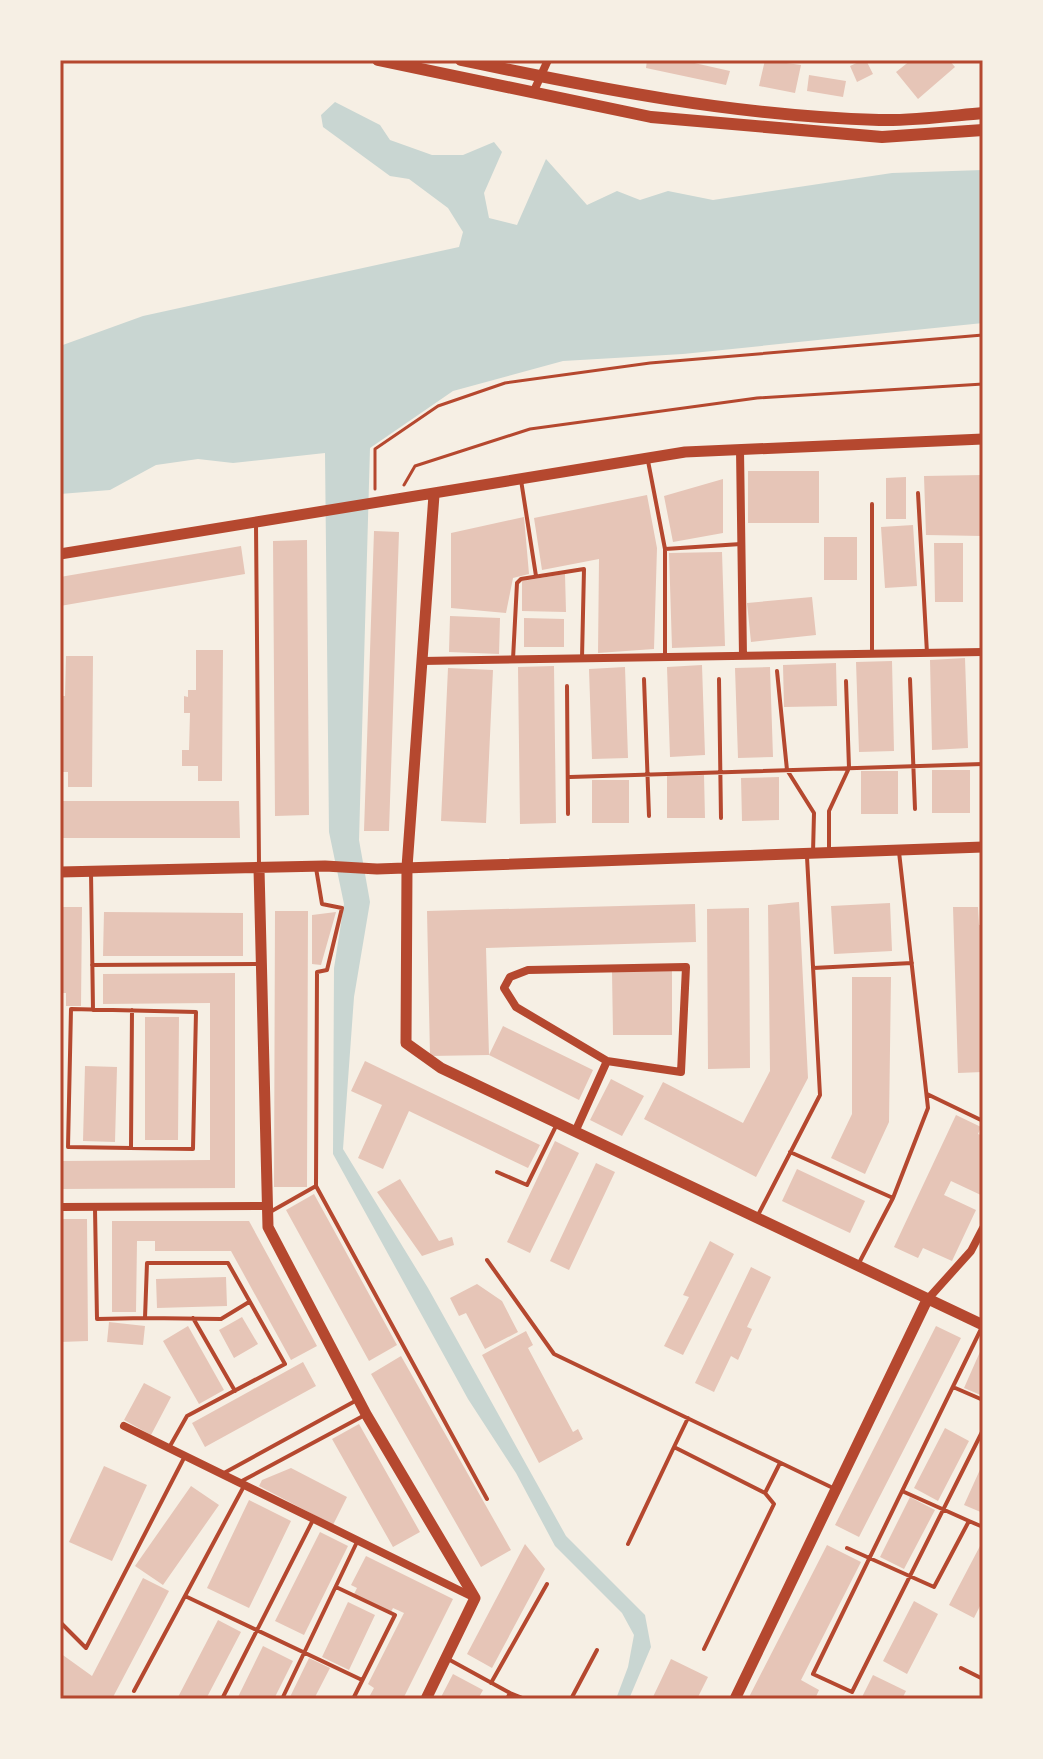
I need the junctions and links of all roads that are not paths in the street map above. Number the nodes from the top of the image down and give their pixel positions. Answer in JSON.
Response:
{"nodes":[{"id":1,"x":378,"y":60,"type":"edge"},
{"id":2,"x":461,"y":60,"type":"edge"},
{"id":3,"x":548,"y":60,"type":"edge"},
{"id":4,"x":541,"y":77,"type":"junction"},
{"id":5,"x":533,"y":93,"type":"junction"},
{"id":6,"x":983,"y":113,"type":"edge"},
{"id":7,"x":983,"y":130,"type":"edge"},
{"id":8,"x":983,"y":439,"type":"edge"},
{"id":9,"x":740,"y":450,"type":"junction"},
{"id":10,"x":648,"y":459,"type":"junction"},
{"id":11,"x":521,"y":480,"type":"junction"},
{"id":12,"x":918,"y":493,"type":"dead end"},
{"id":13,"x":434,"y":495,"type":"junction"},
{"id":14,"x":872,"y":504,"type":"dead end"},
{"id":15,"x":256,"y":523,"type":"junction"},
{"id":16,"x":741,"y":544,"type":"junction"},
{"id":17,"x":665,"y":549,"type":"junction"},
{"id":18,"x":60,"y":554,"type":"edge"},
{"id":19,"x":536,"y":576,"type":"junction"},
{"id":20,"x":983,"y":652,"type":"edge"},
{"id":21,"x":927,"y":653,"type":"junction"},
{"id":22,"x":872,"y":654,"type":"junction"},
{"id":23,"x":743,"y":656,"type":"junction"},
{"id":24,"x":665,"y":657,"type":"junction"},
{"id":25,"x":582,"y":658,"type":"junction"},
{"id":26,"x":513,"y":659,"type":"junction"},
{"id":27,"x":422,"y":661,"type":"junction"},
{"id":28,"x":777,"y":671,"type":"dead end"},
{"id":29,"x":644,"y":679,"type":"dead end"},
{"id":30,"x":719,"y":679,"type":"dead end"},
{"id":31,"x":910,"y":679,"type":"dead end"},
{"id":32,"x":846,"y":681,"type":"dead end"},
{"id":33,"x":567,"y":686,"type":"dead end"},
{"id":34,"x":983,"y":764,"type":"edge"},
{"id":35,"x":914,"y":766,"type":"junction"},
{"id":36,"x":849,"y":768,"type":"junction"},
{"id":37,"x":787,"y":770,"type":"junction"},
{"id":38,"x":720,"y":772,"type":"junction"},
{"id":39,"x":647,"y":774,"type":"junction"},
{"id":40,"x":570,"y":777,"type":"junction"},
{"id":41,"x":915,"y":809,"type":"dead end"},
{"id":42,"x":568,"y":814,"type":"dead end"},
{"id":43,"x":649,"y":816,"type":"dead end"},
{"id":44,"x":721,"y":818,"type":"dead end"},
{"id":45,"x":983,"y":847,"type":"edge"},
{"id":46,"x":899,"y":849,"type":"junction"},
{"id":47,"x":829,"y":852,"type":"junction"},
{"id":48,"x":810,"y":853,"type":"junction"},
{"id":49,"x":320,"y":866,"type":"junction"},
{"id":50,"x":407,"y":867,"type":"junction"},
{"id":51,"x":259,"y":869,"type":"junction"},
{"id":52,"x":60,"y":872,"type":"edge"},
{"id":53,"x":91,"y":872,"type":"junction"},
{"id":54,"x":912,"y":963,"type":"junction"},
{"id":55,"x":261,"y":964,"type":"junction"},
{"id":56,"x":92,"y":965,"type":"junction"},
{"id":57,"x":813,"y":968,"type":"junction"},
{"id":58,"x":93,"y":1010,"type":"junction"},
{"id":59,"x":132,"y":1010,"type":"junction"},
{"id":60,"x":60,"y":1059,"type":"edge"},
{"id":61,"x":70,"y":1060,"type":"junction"},
{"id":62,"x":607,"y":1061,"type":"junction"},
{"id":63,"x":927,"y":1094,"type":"junction"},
{"id":64,"x":983,"y":1121,"type":"edge"},
{"id":65,"x":557,"y":1124,"type":"junction"},
{"id":66,"x":575,"y":1132,"type":"junction"},
{"id":67,"x":131,"y":1148,"type":"junction"},
{"id":68,"x":790,"y":1152,"type":"junction"},
{"id":69,"x":497,"y":1172,"type":"dead end"},
{"id":70,"x":316,"y":1186,"type":"junction"},
{"id":71,"x":893,"y":1198,"type":"junction"},
{"id":72,"x":60,"y":1207,"type":"edge"},
{"id":73,"x":95,"y":1207,"type":"junction"},
{"id":74,"x":268,"y":1210,"type":"junction"},
{"id":75,"x":756,"y":1219,"type":"junction"},
{"id":76,"x":983,"y":1228,"type":"edge"},
{"id":77,"x":487,"y":1260,"type":"dead end"},
{"id":78,"x":857,"y":1267,"type":"junction"},
{"id":79,"x":927,"y":1300,"type":"junction"},
{"id":80,"x":249,"y":1302,"type":"junction"},
{"id":81,"x":145,"y":1318,"type":"junction"},
{"id":82,"x":193,"y":1318,"type":"junction"},
{"id":83,"x":983,"y":1325,"type":"edge"},
{"id":84,"x":953,"y":1387,"type":"junction"},
{"id":85,"x":235,"y":1391,"type":"junction"},
{"id":86,"x":359,"y":1399,"type":"junction"},
{"id":87,"x":983,"y":1400,"type":"edge"},
{"id":88,"x":366,"y":1414,"type":"junction"},
{"id":89,"x":688,"y":1418,"type":"junction"},
{"id":90,"x":124,"y":1426,"type":"dead end"},
{"id":91,"x":983,"y":1430,"type":"edge"},
{"id":92,"x":674,"y":1447,"type":"junction"},
{"id":93,"x":169,"y":1448,"type":"junction"},
{"id":94,"x":185,"y":1456,"type":"junction"},
{"id":95,"x":780,"y":1462,"type":"junction"},
{"id":96,"x":222,"y":1475,"type":"junction"},
{"id":97,"x":241,"y":1484,"type":"junction"},
{"id":98,"x":836,"y":1489,"type":"junction"},
{"id":99,"x":902,"y":1491,"type":"junction"},
{"id":100,"x":765,"y":1493,"type":"junction"},
{"id":101,"x":487,"y":1499,"type":"dead end"},
{"id":102,"x":944,"y":1510,"type":"junction"},
{"id":103,"x":313,"y":1520,"type":"junction"},
{"id":104,"x":969,"y":1521,"type":"junction"},
{"id":105,"x":983,"y":1527,"type":"edge"},
{"id":106,"x":357,"y":1542,"type":"junction"},
{"id":107,"x":628,"y":1544,"type":"dead end"},
{"id":108,"x":847,"y":1548,"type":"dead end"},
{"id":109,"x":869,"y":1558,"type":"junction"},
{"id":110,"x":910,"y":1577,"type":"junction"},
{"id":111,"x":547,"y":1584,"type":"dead end"},
{"id":112,"x":336,"y":1587,"type":"junction"},
{"id":113,"x":185,"y":1596,"type":"junction"},
{"id":114,"x":475,"y":1598,"type":"junction"},
{"id":115,"x":60,"y":1622,"type":"edge"},
{"id":116,"x":257,"y":1630,"type":"junction"},
{"id":117,"x":704,"y":1649,"type":"dead end"},
{"id":118,"x":597,"y":1650,"type":"dead end"},
{"id":119,"x":305,"y":1652,"type":"junction"},
{"id":120,"x":446,"y":1658,"type":"junction"},
{"id":121,"x":961,"y":1668,"type":"dead end"},
{"id":122,"x":983,"y":1679,"type":"edge"},
{"id":123,"x":362,"y":1680,"type":"junction"},
{"id":124,"x":491,"y":1683,"type":"junction"},
{"id":125,"x":134,"y":1691,"type":"dead end"},
{"id":126,"x":510,"y":1693,"type":"junction"},
{"id":127,"x":222,"y":1699,"type":"edge"},
{"id":128,"x":282,"y":1699,"type":"edge"},
{"id":129,"x":353,"y":1699,"type":"edge"},
{"id":130,"x":426,"y":1699,"type":"edge"},
{"id":131,"x":507,"y":1699,"type":"edge"},
{"id":132,"x":525,"y":1699,"type":"edge"},
{"id":133,"x":571,"y":1699,"type":"edge"},
{"id":134,"x":735,"y":1699,"type":"edge"}],
"edges":[{"from":1,"to":5,"type":"main road"},
{"from":2,"to":4,"type":"main road"},
{"from":3,"to":4,"type":"street"},
{"from":4,"to":5,"type":"street"},
{"from":4,"to":6,"type":"main road"},
{"from":5,"to":7,"type":"main road"},
{"from":8,"to":9,"type":"street"},
{"from":9,"to":10,"type":"street"},
{"from":9,"to":16,"type":"street"},
{"from":10,"to":11,"type":"street"},
{"from":10,"to":17,"type":"lane"},
{"from":11,"to":13,"type":"street"},
{"from":11,"to":19,"type":"lane"},
{"from":12,"to":21,"type":"lane"},
{"from":13,"to":15,"type":"street"},
{"from":13,"to":27,"type":"street"},
{"from":14,"to":22,"type":"lane"},
{"from":15,"to":18,"type":"street"},
{"from":15,"to":51,"type":"lane"},
{"from":16,"to":17,"type":"lane"},
{"from":16,"to":23,"type":"street"},
{"from":17,"to":24,"type":"lane"},
{"from":19,"to":25,"type":"lane"},
{"from":19,"to":26,"type":"lane"},
{"from":20,"to":21,"type":"street"},
{"from":21,"to":22,"type":"street"},
{"from":22,"to":23,"type":"street"},
{"from":23,"to":24,"type":"street"},
{"from":24,"to":25,"type":"street"},
{"from":25,"to":26,"type":"street"},
{"from":26,"to":27,"type":"street"},
{"from":27,"to":50,"type":"street"},
{"from":28,"to":37,"type":"lane"},
{"from":29,"to":39,"type":"lane"},
{"from":30,"to":38,"type":"lane"},
{"from":31,"to":35,"type":"lane"},
{"from":32,"to":36,"type":"lane"},
{"from":33,"to":40,"type":"lane"},
{"from":34,"to":35,"type":"lane"},
{"from":35,"to":36,"type":"lane"},
{"from":35,"to":41,"type":"lane"},
{"from":36,"to":37,"type":"lane"},
{"from":36,"to":47,"type":"lane"},
{"from":37,"to":38,"type":"lane"},
{"from":37,"to":48,"type":"lane"},
{"from":38,"to":39,"type":"lane"},
{"from":38,"to":44,"type":"lane"},
{"from":39,"to":40,"type":"lane"},
{"from":39,"to":43,"type":"lane"},
{"from":40,"to":42,"type":"lane"},
{"from":45,"to":46,"type":"street"},
{"from":46,"to":47,"type":"street"},
{"from":46,"to":54,"type":"lane"},
{"from":47,"to":48,"type":"street"},
{"from":48,"to":50,"type":"street"},
{"from":48,"to":57,"type":"lane"},
{"from":49,"to":50,"type":"street"},
{"from":49,"to":51,"type":"street"},
{"from":49,"to":70,"type":"lane"},
{"from":50,"to":65,"type":"street"},
{"from":51,"to":53,"type":"street"},
{"from":51,"to":55,"type":"street"},
{"from":52,"to":53,"type":"street"},
{"from":53,"to":56,"type":"lane"},
{"from":54,"to":57,"type":"lane"},
{"from":54,"to":63,"type":"lane"},
{"from":55,"to":56,"type":"lane"},
{"from":55,"to":74,"type":"street"},
{"from":56,"to":58,"type":"lane"},
{"from":57,"to":68,"type":"lane"},
{"from":58,"to":59,"type":"lane"},
{"from":58,"to":61,"type":"lane"},
{"from":59,"to":67,"type":"lane"},
{"from":59,"to":67,"type":"lane"},
{"from":60,"to":61,"type":"lane"},
{"from":61,"to":67,"type":"lane"},
{"from":62,"to":62,"type":"street"},
{"from":62,"to":66,"type":"street"},
{"from":63,"to":64,"type":"lane"},
{"from":63,"to":71,"type":"lane"},
{"from":65,"to":66,"type":"street"},
{"from":65,"to":69,"type":"lane"},
{"from":66,"to":75,"type":"street"},
{"from":68,"to":71,"type":"lane"},
{"from":68,"to":75,"type":"lane"},
{"from":70,"to":74,"type":"lane"},
{"from":70,"to":101,"type":"lane"},
{"from":71,"to":78,"type":"lane"},
{"from":72,"to":73,"type":"street"},
{"from":73,"to":74,"type":"street"},
{"from":73,"to":81,"type":"lane"},
{"from":74,"to":86,"type":"street"},
{"from":75,"to":78,"type":"street"},
{"from":76,"to":79,"type":"street"},
{"from":77,"to":89,"type":"lane"},
{"from":78,"to":79,"type":"street"},
{"from":79,"to":83,"type":"street"},
{"from":79,"to":98,"type":"street"},
{"from":80,"to":81,"type":"lane"},
{"from":80,"to":82,"type":"lane"},
{"from":80,"to":85,"type":"lane"},
{"from":81,"to":82,"type":"lane"},
{"from":82,"to":85,"type":"lane"},
{"from":83,"to":84,"type":"lane"},
{"from":84,"to":87,"type":"lane"},
{"from":84,"to":99,"type":"lane"},
{"from":85,"to":93,"type":"lane"},
{"from":86,"to":88,"type":"street"},
{"from":86,"to":96,"type":"lane"},
{"from":88,"to":97,"type":"lane"},
{"from":88,"to":114,"type":"street"},
{"from":89,"to":92,"type":"lane"},
{"from":89,"to":95,"type":"lane"},
{"from":90,"to":93,"type":"street"},
{"from":91,"to":102,"type":"lane"},
{"from":92,"to":100,"type":"lane"},
{"from":92,"to":107,"type":"lane"},
{"from":93,"to":94,"type":"street"},
{"from":94,"to":96,"type":"street"},
{"from":94,"to":115,"type":"lane"},
{"from":95,"to":98,"type":"lane"},
{"from":95,"to":100,"type":"lane"},
{"from":96,"to":97,"type":"street"},
{"from":97,"to":103,"type":"street"},
{"from":97,"to":113,"type":"lane"},
{"from":98,"to":134,"type":"street"},
{"from":99,"to":102,"type":"lane"},
{"from":99,"to":109,"type":"lane"},
{"from":100,"to":117,"type":"lane"},
{"from":102,"to":104,"type":"lane"},
{"from":102,"to":110,"type":"lane"},
{"from":103,"to":106,"type":"street"},
{"from":103,"to":116,"type":"lane"},
{"from":104,"to":105,"type":"lane"},
{"from":104,"to":110,"type":"lane"},
{"from":106,"to":112,"type":"lane"},
{"from":106,"to":114,"type":"street"},
{"from":108,"to":109,"type":"lane"},
{"from":109,"to":110,"type":"lane"},
{"from":109,"to":110,"type":"lane"},
{"from":111,"to":124,"type":"lane"},
{"from":112,"to":119,"type":"lane"},
{"from":112,"to":123,"type":"lane"},
{"from":113,"to":116,"type":"lane"},
{"from":113,"to":125,"type":"lane"},
{"from":114,"to":120,"type":"street"},
{"from":116,"to":119,"type":"lane"},
{"from":116,"to":127,"type":"lane"},
{"from":118,"to":133,"type":"lane"},
{"from":119,"to":123,"type":"lane"},
{"from":119,"to":128,"type":"lane"},
{"from":120,"to":124,"type":"lane"},
{"from":120,"to":130,"type":"street"},
{"from":121,"to":122,"type":"lane"},
{"from":123,"to":129,"type":"lane"},
{"from":124,"to":126,"type":"lane"},
{"from":126,"to":131,"type":"lane"},
{"from":126,"to":132,"type":"lane"}]}
